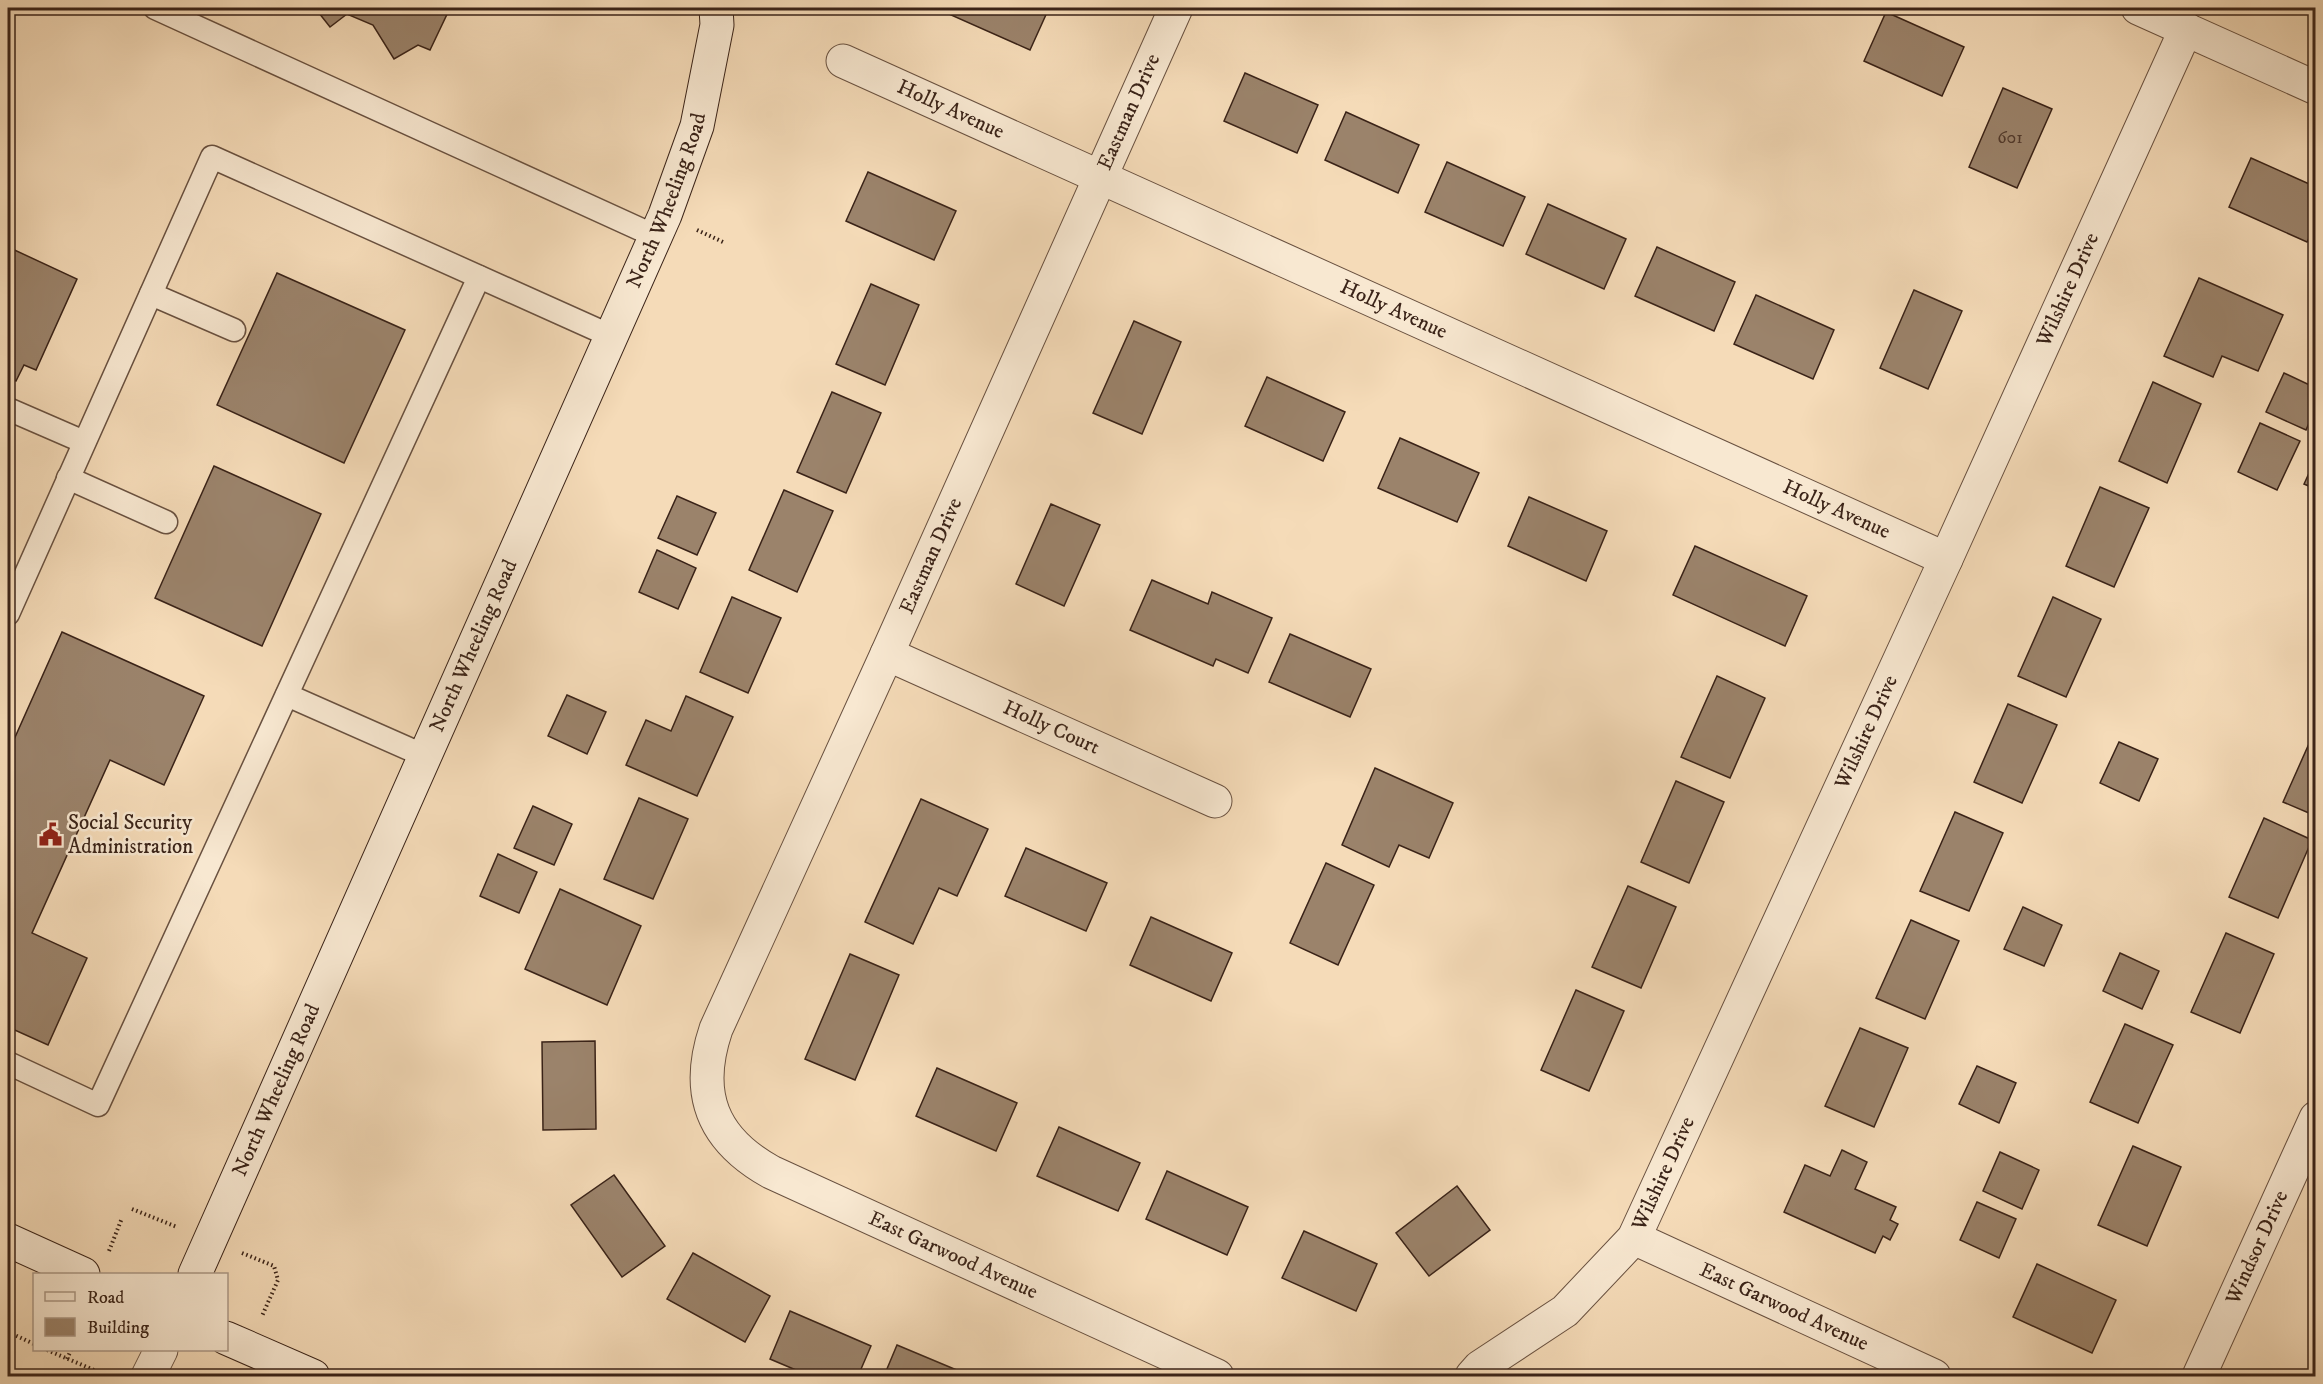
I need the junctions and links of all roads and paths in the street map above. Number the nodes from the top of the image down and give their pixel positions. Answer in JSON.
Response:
{"nodes":[{"id":1,"x":155,"y":8,"type":"edge"},
{"id":2,"x":716,"y":8,"type":"edge"},
{"id":3,"x":1176,"y":8,"type":"edge"},
{"id":4,"x":2138,"y":8,"type":"edge"},
{"id":5,"x":2186,"y":29,"type":"junction"},
{"id":6,"x":843,"y":61,"type":"dead end"},
{"id":7,"x":2316,"y":88,"type":"edge"},
{"id":8,"x":1100,"y":178,"type":"junction"},
{"id":9,"x":655,"y":236,"type":"junction"},
{"id":10,"x":479,"y":277,"type":"junction"},
{"id":11,"x":151,"y":294,"type":"junction"},
{"id":12,"x":234,"y":330,"type":"dead end"},
{"id":13,"x":611,"y":336,"type":"junction"},
{"id":14,"x":8,"y":409,"type":"edge"},
{"id":15,"x":84,"y":442,"type":"junction"},
{"id":16,"x":68,"y":478,"type":"junction"},
{"id":17,"x":166,"y":522,"type":"dead end"},
{"id":18,"x":1946,"y":559,"type":"junction"},
{"id":19,"x":17,"y":569,"type":"edge"},
{"id":20,"x":8,"y":614,"type":"edge"},
{"id":21,"x":888,"y":654,"type":"junction"},
{"id":22,"x":287,"y":695,"type":"junction"},
{"id":23,"x":425,"y":756,"type":"junction"},
{"id":24,"x":1215,"y":801,"type":"dead end"},
{"id":25,"x":8,"y":1063,"type":"edge"},
{"id":26,"x":711,"y":1107,"type":"joint"},
{"id":27,"x":2316,"y":1118,"type":"edge"},
{"id":28,"x":122,"y":1218,"type":"dead end"},
{"id":29,"x":1634,"y":1238,"type":"junction"},
{"id":30,"x":8,"y":1240,"type":"edge"},
{"id":31,"x":95,"y":1265,"type":"edge"},
{"id":32,"x":274,"y":1266,"type":"dead end"},
{"id":33,"x":196,"y":1273,"type":"edge"},
{"id":34,"x":278,"y":1280,"type":"dead end"},
{"id":35,"x":8,"y":1332,"type":"edge"},
{"id":36,"x":228,"y":1339,"type":"edge"},
{"id":37,"x":33,"y":1344,"type":"edge"},
{"id":38,"x":49,"y":1351,"type":"edge"},
{"id":39,"x":71,"y":1351,"type":"edge"},
{"id":40,"x":160,"y":1351,"type":"edge"},
{"id":41,"x":68,"y":1359,"type":"junction"},
{"id":42,"x":108,"y":1377,"type":"edge"},
{"id":43,"x":148,"y":1377,"type":"edge"},
{"id":44,"x":314,"y":1377,"type":"edge"},
{"id":45,"x":1217,"y":1377,"type":"edge"},
{"id":46,"x":1472,"y":1377,"type":"edge"},
{"id":47,"x":1934,"y":1377,"type":"edge"},
{"id":48,"x":2199,"y":1377,"type":"edge"}],
"edges":[{"from":1,"to":9,"type":"lane"},
{"from":2,"to":9,"type":"street","name":"North Wheeling Road"},
{"from":3,"to":8,"type":"street","name":"Eastman Drive"},
{"from":4,"to":5,"type":"street"},
{"from":5,"to":7,"type":"street"},
{"from":5,"to":18,"type":"street","name":"Wilshire Drive"},
{"from":6,"to":8,"type":"street","name":"Holly Avenue"},
{"from":8,"to":18,"type":"street","name":"Holly Avenue"},
{"from":8,"to":21,"type":"street","name":"Eastman Drive"},
{"from":9,"to":13,"type":"street","name":"North Wheeling Road"},
{"from":10,"to":11,"type":"lane"},
{"from":10,"to":13,"type":"lane"},
{"from":10,"to":22,"type":"lane"},
{"from":11,"to":12,"type":"lane"},
{"from":11,"to":15,"type":"lane"},
{"from":13,"to":23,"type":"street","name":"North Wheeling Road"},
{"from":14,"to":15,"type":"lane"},
{"from":15,"to":16,"type":"lane"},
{"from":16,"to":17,"type":"lane"},
{"from":16,"to":19,"type":"lane"},
{"from":18,"to":29,"type":"street","name":"Wilshire Drive"},
{"from":19,"to":20,"type":"lane"},
{"from":21,"to":24,"type":"street","name":"Holly Court"},
{"from":21,"to":26,"type":"street","name":"Eastman Drive"},
{"from":22,"to":23,"type":"lane"},
{"from":22,"to":25,"type":"lane"},
{"from":23,"to":33,"type":"street","name":"North Wheeling Road"},
{"from":26,"to":45,"type":"street","name":"East Garwood Avenue"},
{"from":27,"to":48,"type":"street","name":"Windsor Drive"},
{"from":28,"to":31,"type":"path"},
{"from":29,"to":46,"type":"street","name":"Wilshire Drive"},
{"from":29,"to":47,"type":"street","name":"East Garwood Avenue"},
{"from":30,"to":31,"type":"street"},
{"from":32,"to":34,"type":"path"},
{"from":35,"to":37,"type":"path"},
{"from":36,"to":44,"type":"street"},
{"from":38,"to":41,"type":"path"},
{"from":39,"to":41,"type":"path"},
{"from":40,"to":43,"type":"street"},
{"from":41,"to":42,"type":"path"}]}
